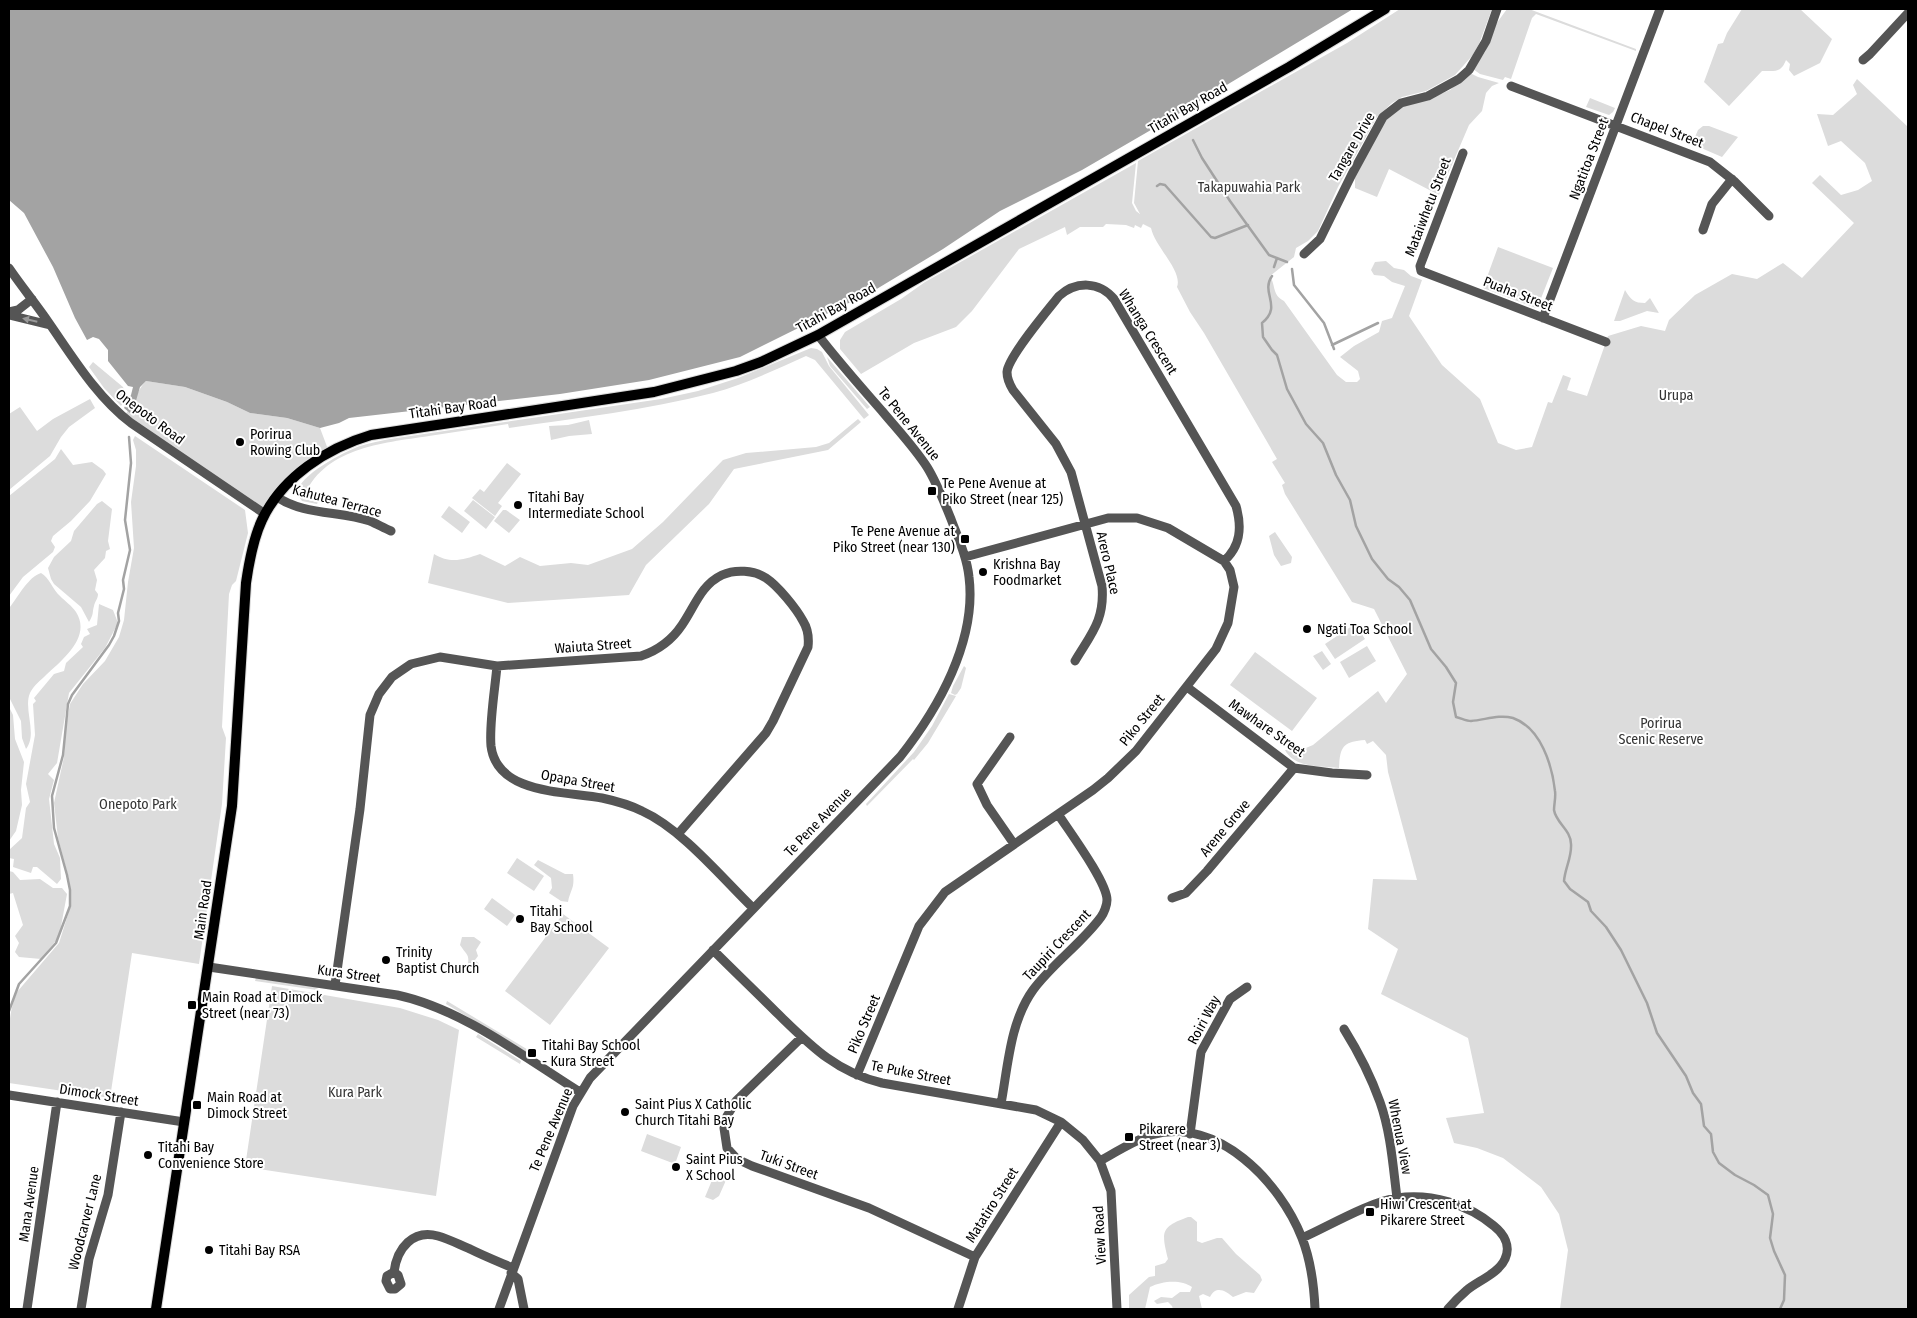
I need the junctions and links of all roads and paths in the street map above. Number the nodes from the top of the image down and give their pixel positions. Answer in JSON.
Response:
{"nodes":[{"id":1,"x":1385,"y":9,"type":"edge"},
{"id":2,"x":1497,"y":9,"type":"edge"},
{"id":3,"x":1660,"y":9,"type":"edge"},
{"id":4,"x":1908,"y":13,"type":"edge"},
{"id":5,"x":1862,"y":60,"type":"dead end"},
{"id":6,"x":1511,"y":86,"type":"dead end"},
{"id":7,"x":1616,"y":125,"type":"junction"},
{"id":8,"x":1463,"y":153,"type":"dead end"},
{"id":9,"x":1732,"y":179,"type":"junction"},
{"id":10,"x":1769,"y":216,"type":"dead end"},
{"id":11,"x":1703,"y":230,"type":"dead end"},
{"id":12,"x":1304,"y":254,"type":"dead end"},
{"id":13,"x":9,"y":268,"type":"edge"},
{"id":14,"x":1421,"y":271,"type":"joint"},
{"id":15,"x":32,"y":299,"type":"junction"},
{"id":16,"x":9,"y":313,"type":"edge"},
{"id":17,"x":1543,"y":318,"type":"junction"},
{"id":18,"x":50,"y":325,"type":"junction"},
{"id":19,"x":818,"y":336,"type":"junction"},
{"id":20,"x":1606,"y":342,"type":"dead end"},
{"id":21,"x":277,"y":497,"type":"junction"},
{"id":22,"x":265,"y":514,"type":"junction"},
{"id":23,"x":1085,"y":524,"type":"junction"},
{"id":24,"x":391,"y":531,"type":"dead end"},
{"id":25,"x":965,"y":557,"type":"junction"},
{"id":26,"x":1224,"y":561,"type":"junction"},
{"id":27,"x":1075,"y":661,"type":"dead end"},
{"id":28,"x":497,"y":666,"type":"junction"},
{"id":29,"x":1187,"y":687,"type":"junction"},
{"id":30,"x":1010,"y":737,"type":"dead end"},
{"id":31,"x":1294,"y":768,"type":"junction"},
{"id":32,"x":1367,"y":775,"type":"dead end"},
{"id":33,"x":1058,"y":814,"type":"junction"},
{"id":34,"x":678,"y":834,"type":"junction"},
{"id":35,"x":1014,"y":844,"type":"junction"},
{"id":36,"x":1172,"y":898,"type":"dead end"},
{"id":37,"x":753,"y":908,"type":"junction"},
{"id":38,"x":713,"y":950,"type":"junction"},
{"id":39,"x":209,"y":967,"type":"junction"},
{"id":40,"x":335,"y":985,"type":"junction"},
{"id":41,"x":1246,"y":986,"type":"dead end"},
{"id":42,"x":1344,"y":1029,"type":"dead end"},
{"id":43,"x":802,"y":1037,"type":"junction"},
{"id":44,"x":857,"y":1075,"type":"junction"},
{"id":45,"x":580,"y":1092,"type":"junction"},
{"id":46,"x":9,"y":1095,"type":"edge"},
{"id":47,"x":57,"y":1102,"type":"junction"},
{"id":48,"x":1002,"y":1104,"type":"junction"},
{"id":49,"x":121,"y":1112,"type":"junction"},
{"id":50,"x":184,"y":1122,"type":"junction"},
{"id":51,"x":1061,"y":1122,"type":"junction"},
{"id":52,"x":1190,"y":1134,"type":"junction"},
{"id":53,"x":1100,"y":1162,"type":"junction"},
{"id":54,"x":1397,"y":1198,"type":"junction"},
{"id":55,"x":1302,"y":1238,"type":"junction"},
{"id":56,"x":976,"y":1257,"type":"junction"},
{"id":57,"x":512,"y":1271,"type":"junction"},
{"id":58,"x":394,"y":1272,"type":"dead end"},
{"id":59,"x":27,"y":1309,"type":"edge"},
{"id":60,"x":81,"y":1309,"type":"edge"},
{"id":61,"x":156,"y":1309,"type":"edge"},
{"id":62,"x":499,"y":1309,"type":"edge"},
{"id":63,"x":524,"y":1309,"type":"edge"},
{"id":64,"x":958,"y":1309,"type":"edge"},
{"id":65,"x":1117,"y":1309,"type":"edge"},
{"id":66,"x":1314,"y":1309,"type":"edge"},
{"id":67,"x":1448,"y":1309,"type":"edge"}],
"edges":[{"from":1,"to":19,"type":"main road","name":"Titahi Bay Road"},
{"from":2,"to":12,"type":"street","name":"Tangare Drive"},
{"from":3,"to":7,"type":"street","name":"Ngatitoa Street"},
{"from":4,"to":5,"type":"street"},
{"from":6,"to":7,"type":"street","name":"Chapel Street"},
{"from":7,"to":9,"type":"street","name":"Chapel Street"},
{"from":7,"to":17,"type":"street","name":"Ngatitoa Street"},
{"from":8,"to":14,"type":"street","name":"Mataiwhetu Street"},
{"from":9,"to":10,"type":"street","name":"Chapel Street"},
{"from":9,"to":11,"type":"street"},
{"from":13,"to":15,"type":"street","name":"Onepoto Road"},
{"from":14,"to":17,"type":"street","name":"Puaha Street"},
{"from":15,"to":16,"type":"street"},
{"from":15,"to":18,"type":"street","name":"Onepoto Road"},
{"from":18,"to":16,"type":"street","one_way":true},
{"from":17,"to":20,"type":"street","name":"Puaha Street"},
{"from":18,"to":22,"type":"street","name":"Onepoto Road"},
{"from":19,"to":21,"type":"main road","name":"Titahi Bay Road"},
{"from":19,"to":25,"type":"street","name":"Te Pene Avenue"},
{"from":21,"to":22,"type":"main road","name":"Titahi Bay Road"},
{"from":21,"to":24,"type":"street","name":"Kahutea Terrace"},
{"from":22,"to":39,"type":"main road","name":"Main Road"},
{"from":23,"to":25,"type":"street"},
{"from":23,"to":26,"type":"street"},
{"from":23,"to":26,"type":"street","name":"Whanga Crescent"},
{"from":23,"to":27,"type":"street","name":"Arero Place"},
{"from":25,"to":37,"type":"street","name":"Te Pene Avenue"},
{"from":26,"to":29,"type":"street","name":"Piko Street"},
{"from":28,"to":34,"type":"street","name":"Opapa Street"},
{"from":28,"to":34,"type":"street","name":"Waiuta Street"},
{"from":28,"to":40,"type":"street","name":"Waiuta Street"},
{"from":29,"to":31,"type":"street","name":"Mawhare Street"},
{"from":29,"to":33,"type":"street","name":"Piko Street"},
{"from":30,"to":35,"type":"street"},
{"from":31,"to":32,"type":"street","name":"Mawhare Street"},
{"from":31,"to":36,"type":"street","name":"Arene Grove"},
{"from":33,"to":35,"type":"street","name":"Piko Street"},
{"from":33,"to":48,"type":"street","name":"Taupiri Crescent"},
{"from":34,"to":37,"type":"street","name":"Opapa Street"},
{"from":35,"to":44,"type":"street","name":"Piko Street"},
{"from":37,"to":38,"type":"street","name":"Te Pene Avenue"},
{"from":38,"to":43,"type":"street","name":"Te Puke Street"},
{"from":38,"to":45,"type":"street","name":"Te Pene Avenue"},
{"from":39,"to":40,"type":"street","name":"Kura Street"},
{"from":39,"to":50,"type":"main road","name":"Main Road"},
{"from":40,"to":45,"type":"street","name":"Kura Street"},
{"from":41,"to":52,"type":"street","name":"Roiri Way"},
{"from":42,"to":54,"type":"street","name":"Whenua View"},
{"from":43,"to":44,"type":"street","name":"Te Puke Street"},
{"from":43,"to":56,"type":"street","name":"Tuki Street"},
{"from":44,"to":48,"type":"street","name":"Te Puke Street"},
{"from":45,"to":57,"type":"street","name":"Te Pene Avenue"},
{"from":46,"to":47,"type":"street","name":"Dimock Street"},
{"from":47,"to":49,"type":"street","name":"Dimock Street"},
{"from":47,"to":59,"type":"street","name":"Mana Avenue"},
{"from":48,"to":51,"type":"street","name":"Te Puke Street"},
{"from":49,"to":50,"type":"street","name":"Dimock Street"},
{"from":49,"to":60,"type":"street","name":"Woodcarver Lane"},
{"from":50,"to":61,"type":"main road","name":"Main Road"},
{"from":51,"to":53,"type":"street","name":"Te Puke Street"},
{"from":51,"to":56,"type":"street","name":"Matatiro Street"},
{"from":52,"to":53,"type":"street"},
{"from":52,"to":55,"type":"street"},
{"from":53,"to":65,"type":"street","name":"View Road"},
{"from":54,"to":55,"type":"street"},
{"from":54,"to":67,"type":"street"},
{"from":55,"to":66,"type":"street"},
{"from":56,"to":64,"type":"street","name":"Matatiro Street"},
{"from":57,"to":58,"type":"street"},
{"from":57,"to":62,"type":"street","name":"Te Pene Avenue"},
{"from":57,"to":63,"type":"street"}]}
